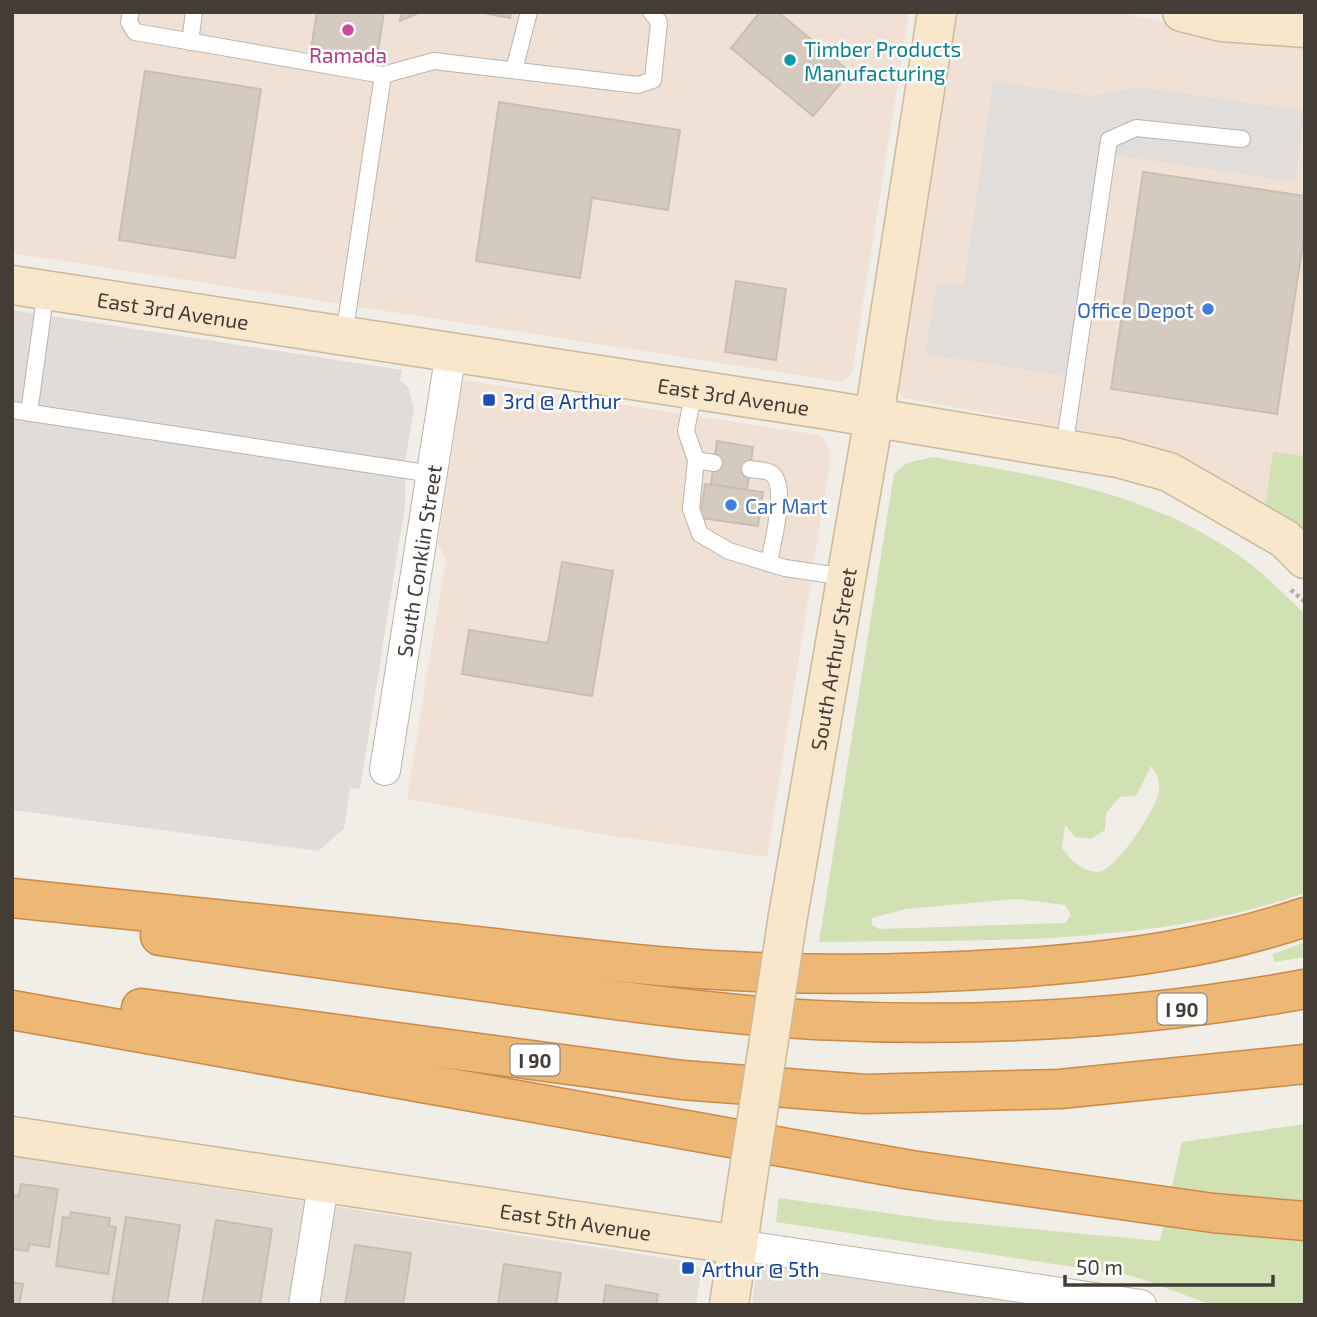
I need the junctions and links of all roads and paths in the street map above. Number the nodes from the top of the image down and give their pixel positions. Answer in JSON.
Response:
{"nodes":[{"id":1,"x":131,"y":12,"type":"edge"},
{"id":2,"x":194,"y":12,"type":"edge"},
{"id":3,"x":529,"y":12,"type":"edge"},
{"id":4,"x":651,"y":12,"type":"edge"},
{"id":5,"x":937,"y":12,"type":"edge"},
{"id":6,"x":1182,"y":12,"type":"edge"},
{"id":7,"x":1305,"y":28,"type":"edge"},
{"id":8,"x":190,"y":42,"type":"junction"},
{"id":9,"x":514,"y":71,"type":"junction"},
{"id":10,"x":383,"y":75,"type":"junction"},
{"id":11,"x":1242,"y":139,"type":"dead end"},
{"id":12,"x":29,"y":288,"type":"edge"},
{"id":13,"x":344,"y":336,"type":"junction"},
{"id":14,"x":451,"y":352,"type":"junction"},
{"id":15,"x":694,"y":390,"type":"junction"},
{"id":16,"x":12,"y":410,"type":"edge"},
{"id":17,"x":29,"y":413,"type":"junction"},
{"id":18,"x":874,"y":417,"type":"junction"},
{"id":19,"x":1064,"y":449,"type":"junction"},
{"id":20,"x":695,"y":460,"type":"junction"},
{"id":21,"x":714,"y":463,"type":"dead end"},
{"id":22,"x":750,"y":469,"type":"dead end"},
{"id":23,"x":432,"y":474,"type":"junction"},
{"id":24,"x":769,"y":563,"type":"junction"},
{"id":25,"x":1294,"y":571,"type":"edge"},
{"id":26,"x":846,"y":578,"type":"junction"},
{"id":27,"x":1305,"y":601,"type":"edge"},
{"id":28,"x":385,"y":770,"type":"dead end"},
{"id":29,"x":12,"y":898,"type":"edge"},
{"id":30,"x":12,"y":916,"type":"edge"},
{"id":31,"x":1305,"y":917,"type":"edge"},
{"id":32,"x":1305,"y":989,"type":"edge"},
{"id":33,"x":12,"y":991,"type":"edge"},
{"id":34,"x":12,"y":1010,"type":"edge"},
{"id":35,"x":1305,"y":1064,"type":"edge"},
{"id":36,"x":12,"y":1136,"type":"edge"},
{"id":37,"x":323,"y":1185,"type":"junction"},
{"id":38,"x":1305,"y":1221,"type":"edge"},
{"id":39,"x":738,"y":1245,"type":"junction"},
{"id":40,"x":304,"y":1305,"type":"edge"},
{"id":41,"x":729,"y":1305,"type":"edge"},
{"id":42,"x":1141,"y":1305,"type":"edge"}],
"edges":[{"from":1,"to":8,"type":"lane"},
{"from":2,"to":8,"type":"lane"},
{"from":3,"to":9,"type":"lane"},
{"from":4,"to":9,"type":"lane"},
{"from":5,"to":18,"type":"main road","name":"South Arthur Street"},
{"from":6,"to":7,"type":"main road"},
{"from":8,"to":10,"type":"lane"},
{"from":9,"to":10,"type":"lane"},
{"from":10,"to":13,"type":"lane"},
{"from":11,"to":19,"type":"lane"},
{"from":12,"to":13,"type":"main road","name":"East 3rd Avenue"},
{"from":12,"to":17,"type":"lane"},
{"from":13,"to":14,"type":"main road","name":"East 3rd Avenue"},
{"from":14,"to":15,"type":"main road","name":"East 3rd Avenue"},
{"from":14,"to":23,"type":"street","name":"South Conklin Street"},
{"from":15,"to":18,"type":"main road","name":"East 3rd Avenue"},
{"from":15,"to":20,"type":"lane"},
{"from":16,"to":17,"type":"lane"},
{"from":17,"to":23,"type":"lane"},
{"from":18,"to":19,"type":"main road","name":"East 3rd Avenue"},
{"from":18,"to":26,"type":"main road","name":"South Arthur Street"},
{"from":19,"to":25,"type":"main road","name":"East 3rd Avenue"},
{"from":20,"to":21,"type":"lane"},
{"from":20,"to":24,"type":"lane"},
{"from":22,"to":24,"type":"lane"},
{"from":23,"to":28,"type":"street","name":"South Conklin Street"},
{"from":24,"to":26,"type":"lane"},
{"from":25,"to":27,"type":"path"},
{"from":26,"to":39,"type":"main road","name":"South Arthur Street","bridge":true},
{"from":29,"to":31,"type":"highway"},
{"from":30,"to":32,"type":"highway","number":"I 90"},
{"from":33,"to":35,"type":"highway","number":"I 90"},
{"from":34,"to":38,"type":"highway"},
{"from":36,"to":37,"type":"main road","name":"East 5th Avenue"},
{"from":37,"to":39,"type":"main road","name":"East 5th Avenue"},
{"from":37,"to":40,"type":"street"},
{"from":39,"to":41,"type":"main road","name":"South Arthur Street"},
{"from":39,"to":42,"type":"street","name":"East 5th Avenue"}]}
